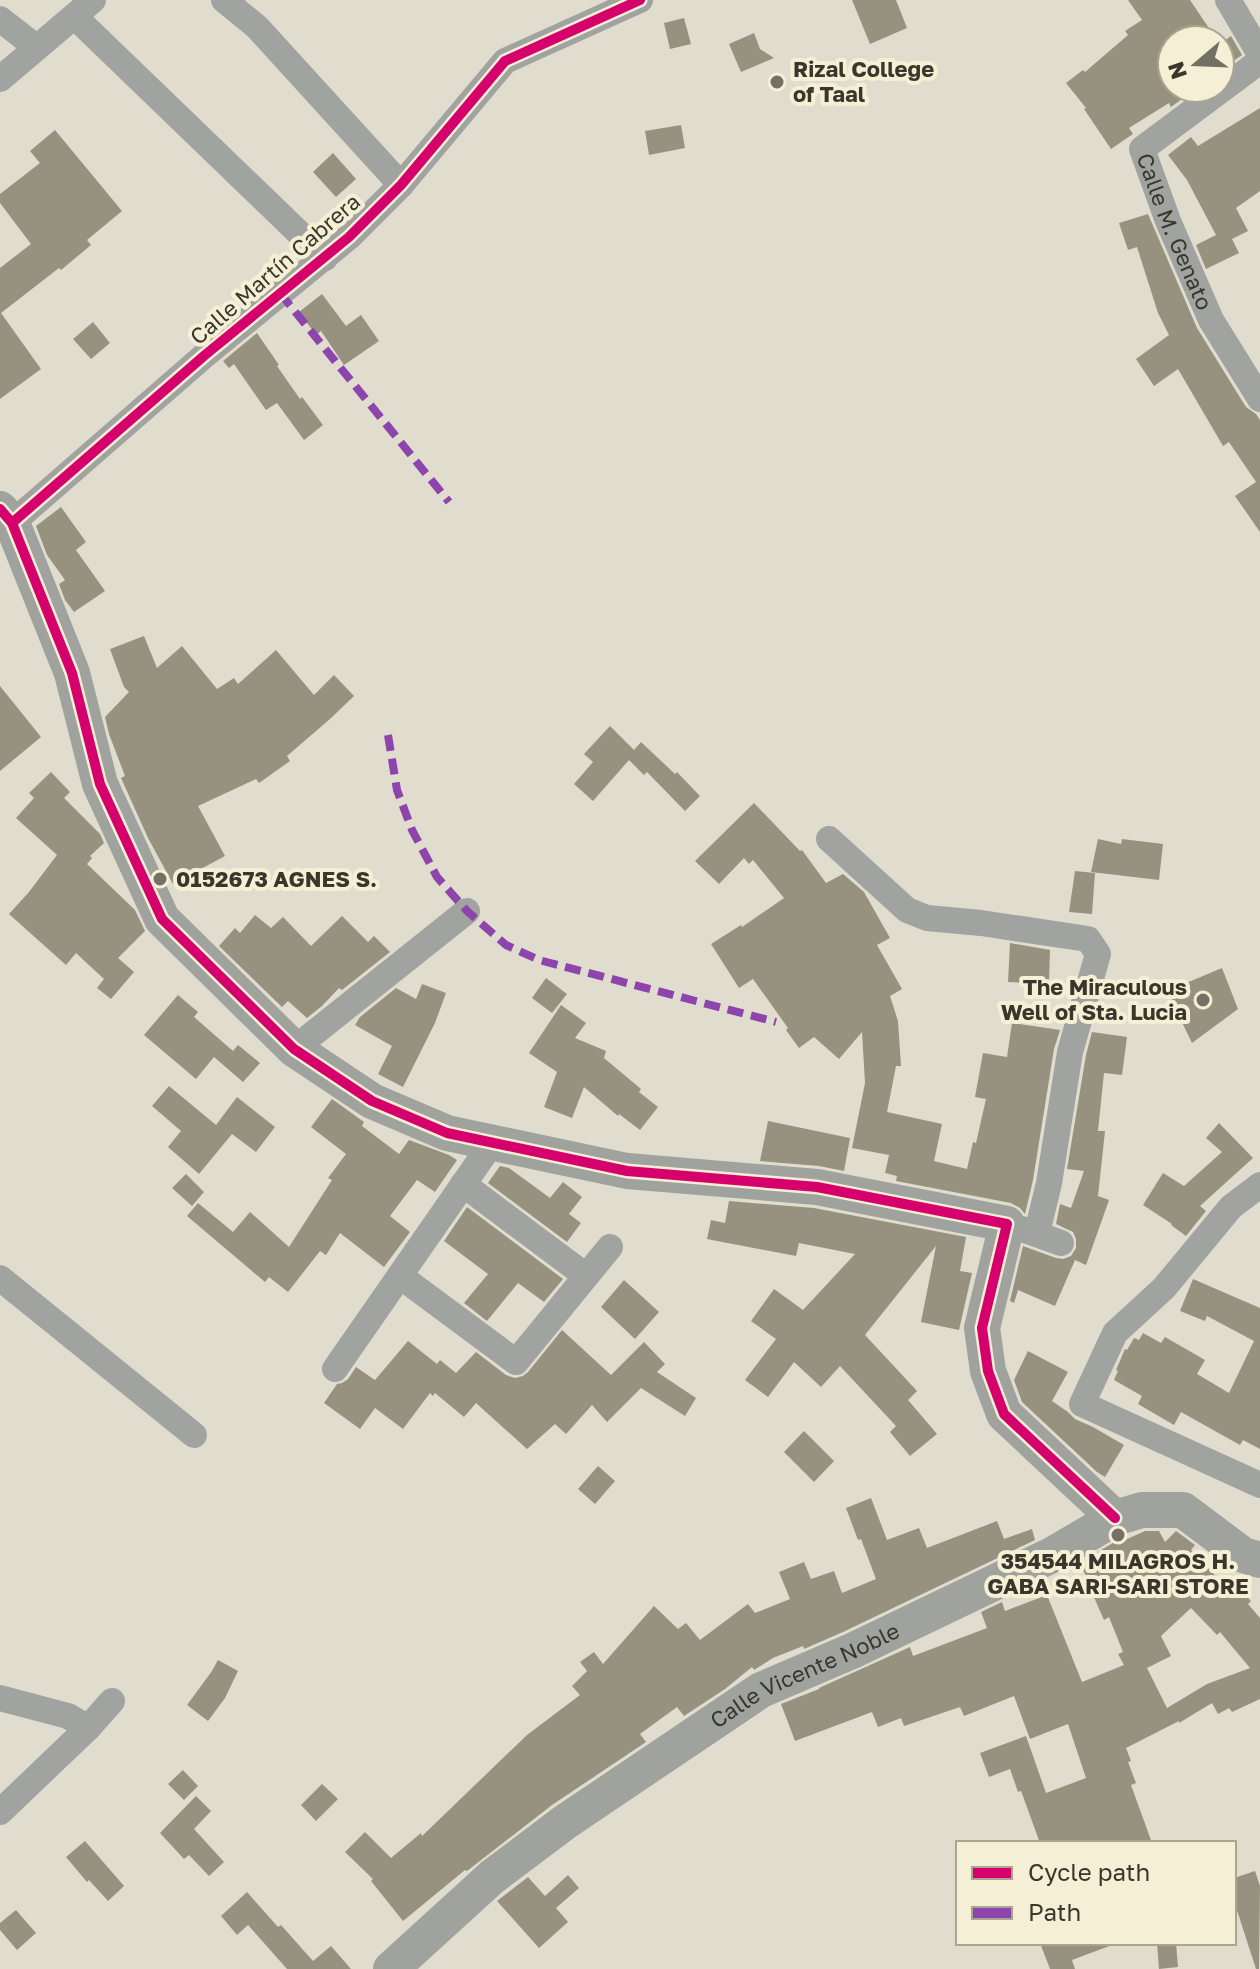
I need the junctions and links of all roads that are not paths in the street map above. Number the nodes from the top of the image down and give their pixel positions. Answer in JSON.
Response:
{"nodes":[{"id":1,"x":224,"y":0,"type":"edge"},
{"id":2,"x":640,"y":0,"type":"edge"},
{"id":3,"x":1228,"y":0,"type":"edge"},
{"id":4,"x":84,"y":8,"type":"edge"},
{"id":5,"x":0,"y":19,"type":"edge"},
{"id":6,"x":36,"y":47,"type":"junction"},
{"id":7,"x":1260,"y":54,"type":"edge"},
{"id":8,"x":1260,"y":61,"type":"edge"},
{"id":9,"x":0,"y":79,"type":"edge"},
{"id":10,"x":401,"y":185,"type":"junction"},
{"id":11,"x":325,"y":258,"type":"junction"},
{"id":12,"x":1260,"y":399,"type":"edge"},
{"id":13,"x":6,"y":516,"type":"edge"},
{"id":14,"x":829,"y":839,"type":"dead end"},
{"id":15,"x":467,"y":911,"type":"dead end"},
{"id":16,"x":294,"y":1049,"type":"junction"},
{"id":17,"x":492,"y":1143,"type":"junction"},
{"id":18,"x":463,"y":1184,"type":"junction"},
{"id":19,"x":1260,"y":1185,"type":"edge"},
{"id":20,"x":1035,"y":1234,"type":"junction"},
{"id":21,"x":610,"y":1247,"type":"dead end"},
{"id":22,"x":400,"y":1276,"type":"junction"},
{"id":23,"x":586,"y":1276,"type":"junction"},
{"id":24,"x":0,"y":1278,"type":"edge"},
{"id":25,"x":335,"y":1369,"type":"dead end"},
{"id":26,"x":194,"y":1435,"type":"dead end"},
{"id":27,"x":1260,"y":1485,"type":"edge"},
{"id":28,"x":1115,"y":1518,"type":"junction"},
{"id":29,"x":1254,"y":1566,"type":"edge"},
{"id":30,"x":0,"y":1698,"type":"edge"},
{"id":31,"x":112,"y":1701,"type":"dead end"},
{"id":32,"x":88,"y":1728,"type":"junction"},
{"id":33,"x":0,"y":1812,"type":"edge"},
{"id":34,"x":391,"y":1969,"type":"edge"}],
"edges":[{"from":1,"to":10,"type":"street"},
{"from":2,"to":10,"type":"street","name":"Calle Martín Cabrera"},
{"from":3,"to":7,"type":"street"},
{"from":4,"to":6,"type":"street"},
{"from":4,"to":11,"type":"street"},
{"from":5,"to":6,"type":"street"},
{"from":6,"to":9,"type":"street"},
{"from":8,"to":12,"type":"street","name":"Calle M. Genato"},
{"from":10,"to":11,"type":"street","name":"Calle Martín Cabrera"},
{"from":11,"to":13,"type":"street","name":"Calle Martín Cabrera"},
{"from":13,"to":16,"type":"street"},
{"from":14,"to":20,"type":"street"},
{"from":15,"to":16,"type":"street"},
{"from":16,"to":17,"type":"street"},
{"from":17,"to":18,"type":"street"},
{"from":17,"to":20,"type":"street"},
{"from":18,"to":22,"type":"street"},
{"from":18,"to":23,"type":"street"},
{"from":19,"to":27,"type":"street"},
{"from":20,"to":28,"type":"street"},
{"from":21,"to":23,"type":"street"},
{"from":22,"to":23,"type":"street"},
{"from":22,"to":25,"type":"street"},
{"from":24,"to":26,"type":"street"},
{"from":28,"to":29,"type":"street","name":"Calle Vicente Noble"},
{"from":28,"to":34,"type":"street","name":"Calle Vicente Noble"},
{"from":30,"to":32,"type":"street"},
{"from":31,"to":32,"type":"street"},
{"from":32,"to":33,"type":"street"}]}
